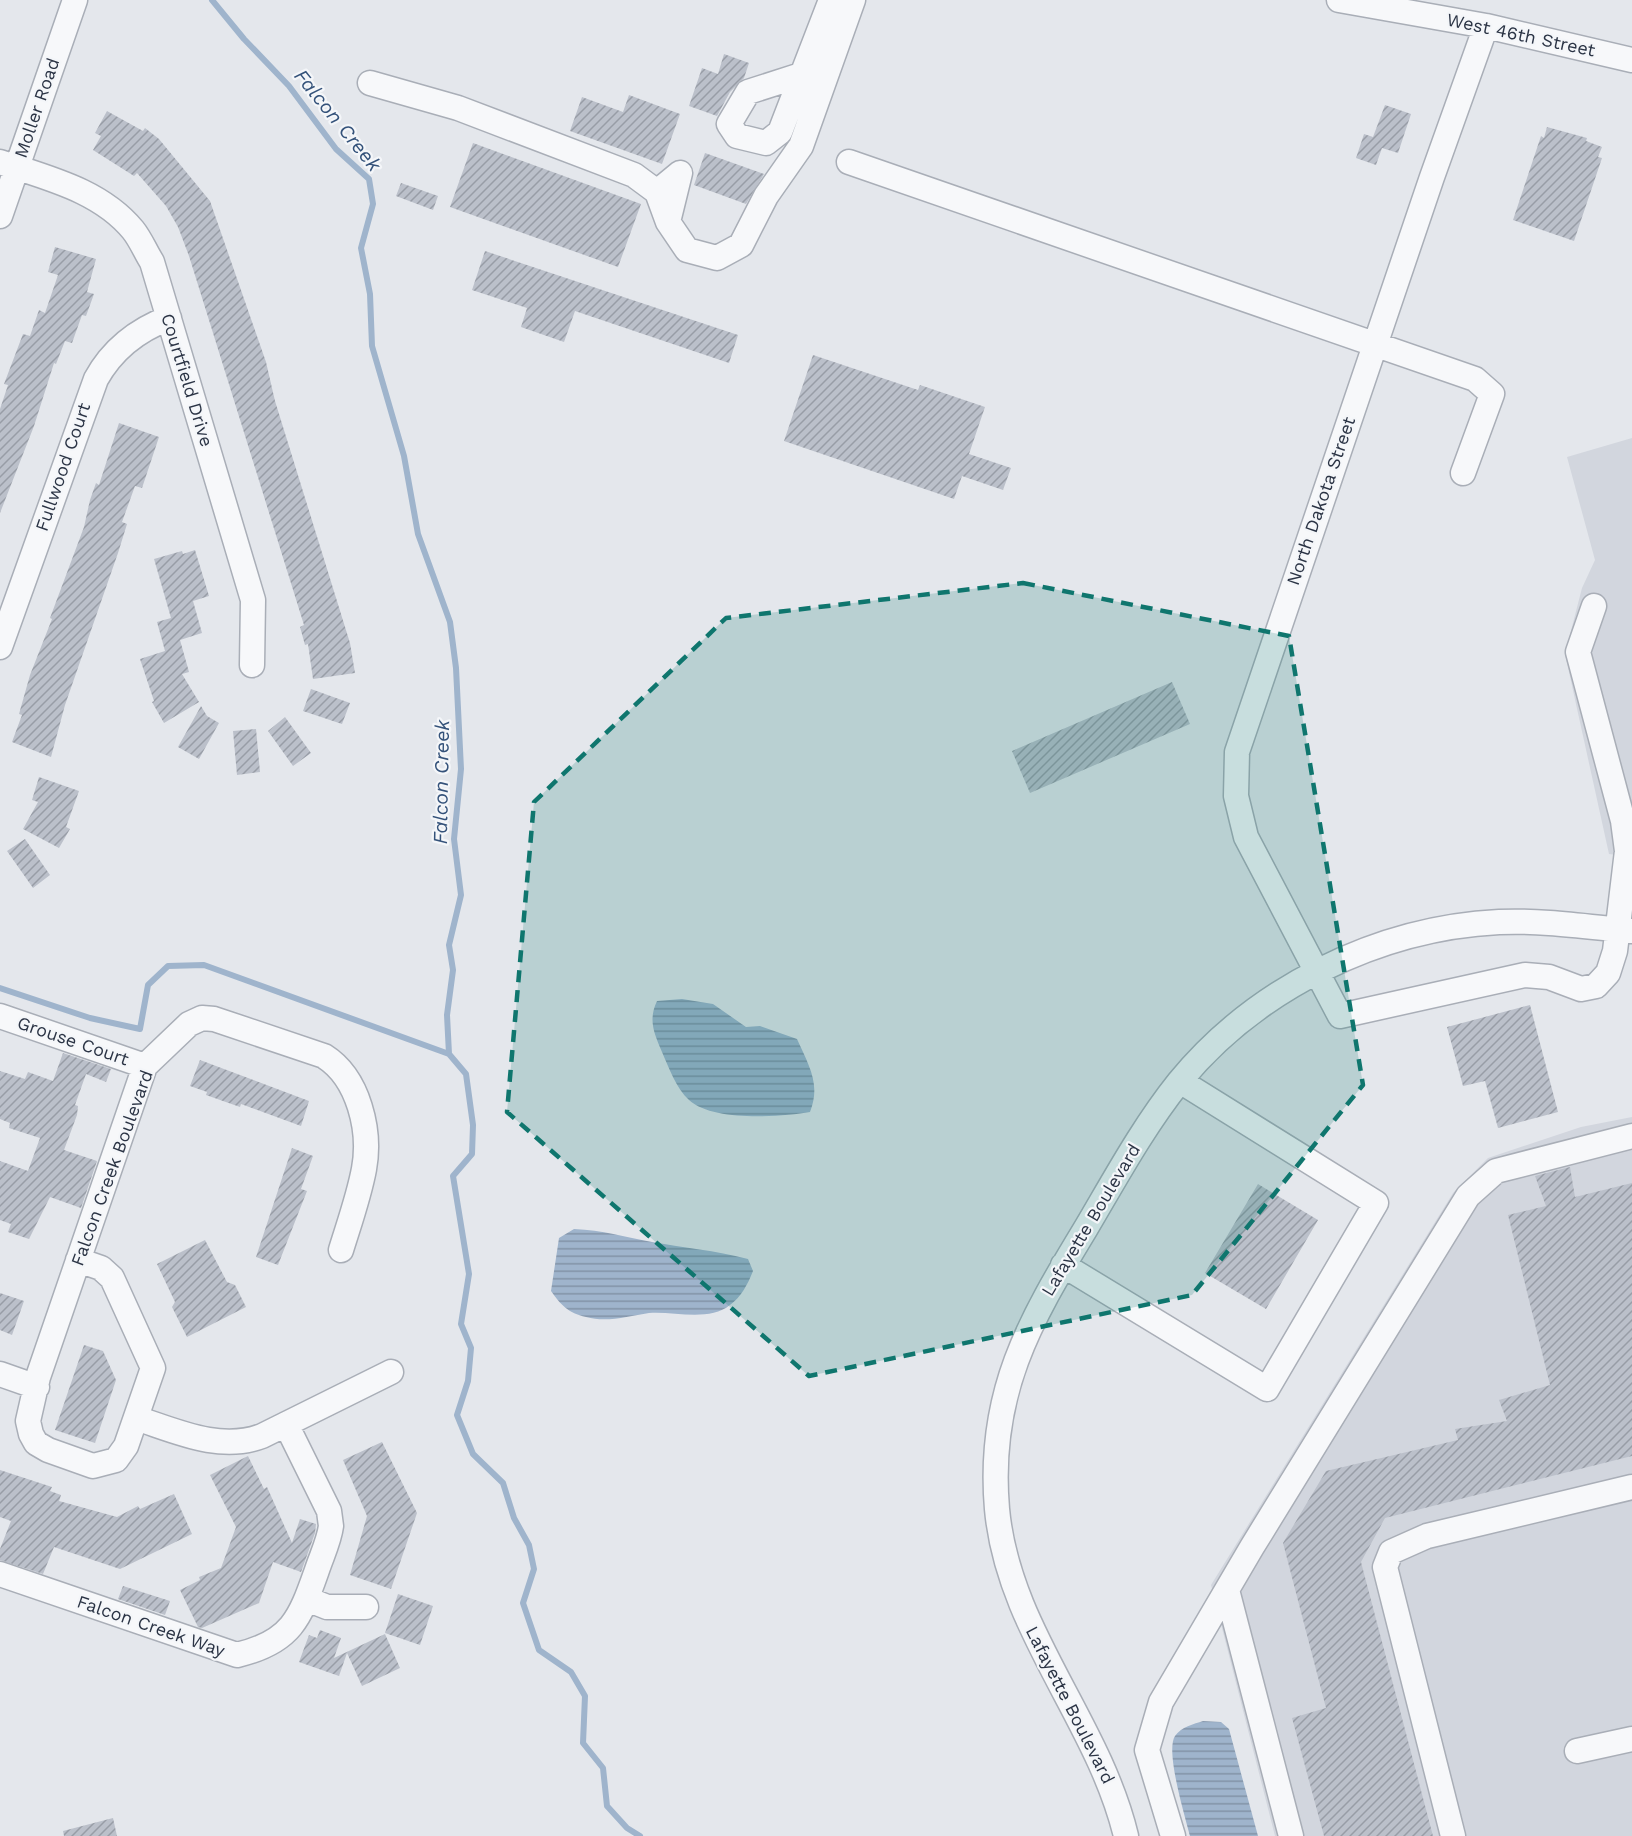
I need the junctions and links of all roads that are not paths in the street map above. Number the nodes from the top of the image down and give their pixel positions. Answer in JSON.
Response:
{"nodes":[{"id":1,"x":75,"y":0,"type":"edge"},
{"id":2,"x":831,"y":0,"type":"edge"},
{"id":3,"x":853,"y":0,"type":"edge"},
{"id":4,"x":1339,"y":0,"type":"edge"},
{"id":5,"x":1486,"y":26,"type":"junction"},
{"id":6,"x":1632,"y":60,"type":"edge"},
{"id":7,"x":804,"y":74,"type":"dead end"},
{"id":8,"x":370,"y":83,"type":"dead end"},
{"id":9,"x":849,"y":162,"type":"dead end"},
{"id":10,"x":8,"y":164,"type":"edge"},
{"id":11,"x":0,"y":216,"type":"edge"},
{"id":12,"x":169,"y":318,"type":"junction"},
{"id":13,"x":1375,"y":343,"type":"junction"},
{"id":14,"x":1463,"y":473,"type":"dead end"},
{"id":15,"x":1594,"y":606,"type":"dead end"},
{"id":16,"x":0,"y":647,"type":"edge"},
{"id":17,"x":252,"y":665,"type":"dead end"},
{"id":18,"x":1625,"y":931,"type":"edge"},
{"id":19,"x":1315,"y":972,"type":"junction"},
{"id":20,"x":0,"y":1016,"type":"edge"},
{"id":21,"x":145,"y":1066,"type":"junction"},
{"id":22,"x":1180,"y":1081,"type":"junction"},
{"id":23,"x":1632,"y":1136,"type":"edge"},
{"id":24,"x":341,"y":1250,"type":"dead end"},
{"id":25,"x":78,"y":1260,"type":"junction"},
{"id":26,"x":1063,"y":1265,"type":"junction"},
{"id":27,"x":391,"y":1372,"type":"dead end"},
{"id":28,"x":0,"y":1374,"type":"edge"},
{"id":29,"x":37,"y":1387,"type":"junction"},
{"id":30,"x":136,"y":1418,"type":"junction"},
{"id":31,"x":286,"y":1424,"type":"junction"},
{"id":32,"x":1632,"y":1487,"type":"edge"},
{"id":33,"x":0,"y":1574,"type":"edge"},
{"id":34,"x":1227,"y":1590,"type":"junction"},
{"id":35,"x":306,"y":1599,"type":"junction"},
{"id":36,"x":366,"y":1607,"type":"dead end"},
{"id":37,"x":1632,"y":1739,"type":"edge"},
{"id":38,"x":1577,"y":1751,"type":"dead end"},
{"id":39,"x":1126,"y":1836,"type":"edge"},
{"id":40,"x":1173,"y":1836,"type":"edge"},
{"id":41,"x":1291,"y":1836,"type":"edge"},
{"id":42,"x":1453,"y":1836,"type":"edge"}],
"edges":[{"from":1,"to":10,"type":"street","name":"Moller Road"},
{"from":2,"to":7,"type":"street"},
{"from":3,"to":8,"type":"street"},
{"from":4,"to":5,"type":"street","name":"West 46th Street"},
{"from":5,"to":6,"type":"street","name":"West 46th Street"},
{"from":5,"to":13,"type":"street","name":"North Dakota Street"},
{"from":9,"to":13,"type":"street"},
{"from":10,"to":11,"type":"street","name":"Moller Road"},
{"from":10,"to":12,"type":"street","name":"Courtfield Drive"},
{"from":12,"to":16,"type":"street","name":"Fullwood Court"},
{"from":12,"to":17,"type":"street","name":"Courtfield Drive"},
{"from":13,"to":14,"type":"street"},
{"from":13,"to":19,"type":"street","name":"North Dakota Street"},
{"from":15,"to":18,"type":"street"},
{"from":18,"to":19,"type":"street","name":"Lafayette Boulevard"},
{"from":18,"to":19,"type":"street","name":"North Dakota Street"},
{"from":19,"to":22,"type":"street","name":"Lafayette Boulevard"},
{"from":20,"to":21,"type":"street","name":"Grouse Court"},
{"from":21,"to":24,"type":"street","name":"Falcon Creek Boulevard"},
{"from":21,"to":25,"type":"street","name":"Falcon Creek Boulevard"},
{"from":22,"to":26,"type":"street","name":"Lafayette Boulevard"},
{"from":22,"to":26,"type":"street"},
{"from":23,"to":34,"type":"street"},
{"from":25,"to":29,"type":"street","name":"Falcon Creek Boulevard"},
{"from":25,"to":30,"type":"street","name":"Falcon Creek Boulevard"},
{"from":26,"to":39,"type":"street","name":"Lafayette Boulevard"},
{"from":27,"to":31,"type":"street"},
{"from":28,"to":29,"type":"street"},
{"from":29,"to":30,"type":"street","name":"Falcon Creek Boulevard"},
{"from":30,"to":31,"type":"street"},
{"from":31,"to":35,"type":"street","name":"Falcon Creek Way"},
{"from":32,"to":42,"type":"street"},
{"from":33,"to":35,"type":"street","name":"Falcon Creek Way"},
{"from":34,"to":40,"type":"street"},
{"from":34,"to":41,"type":"street"},
{"from":35,"to":36,"type":"street"},
{"from":37,"to":38,"type":"street"}]}
